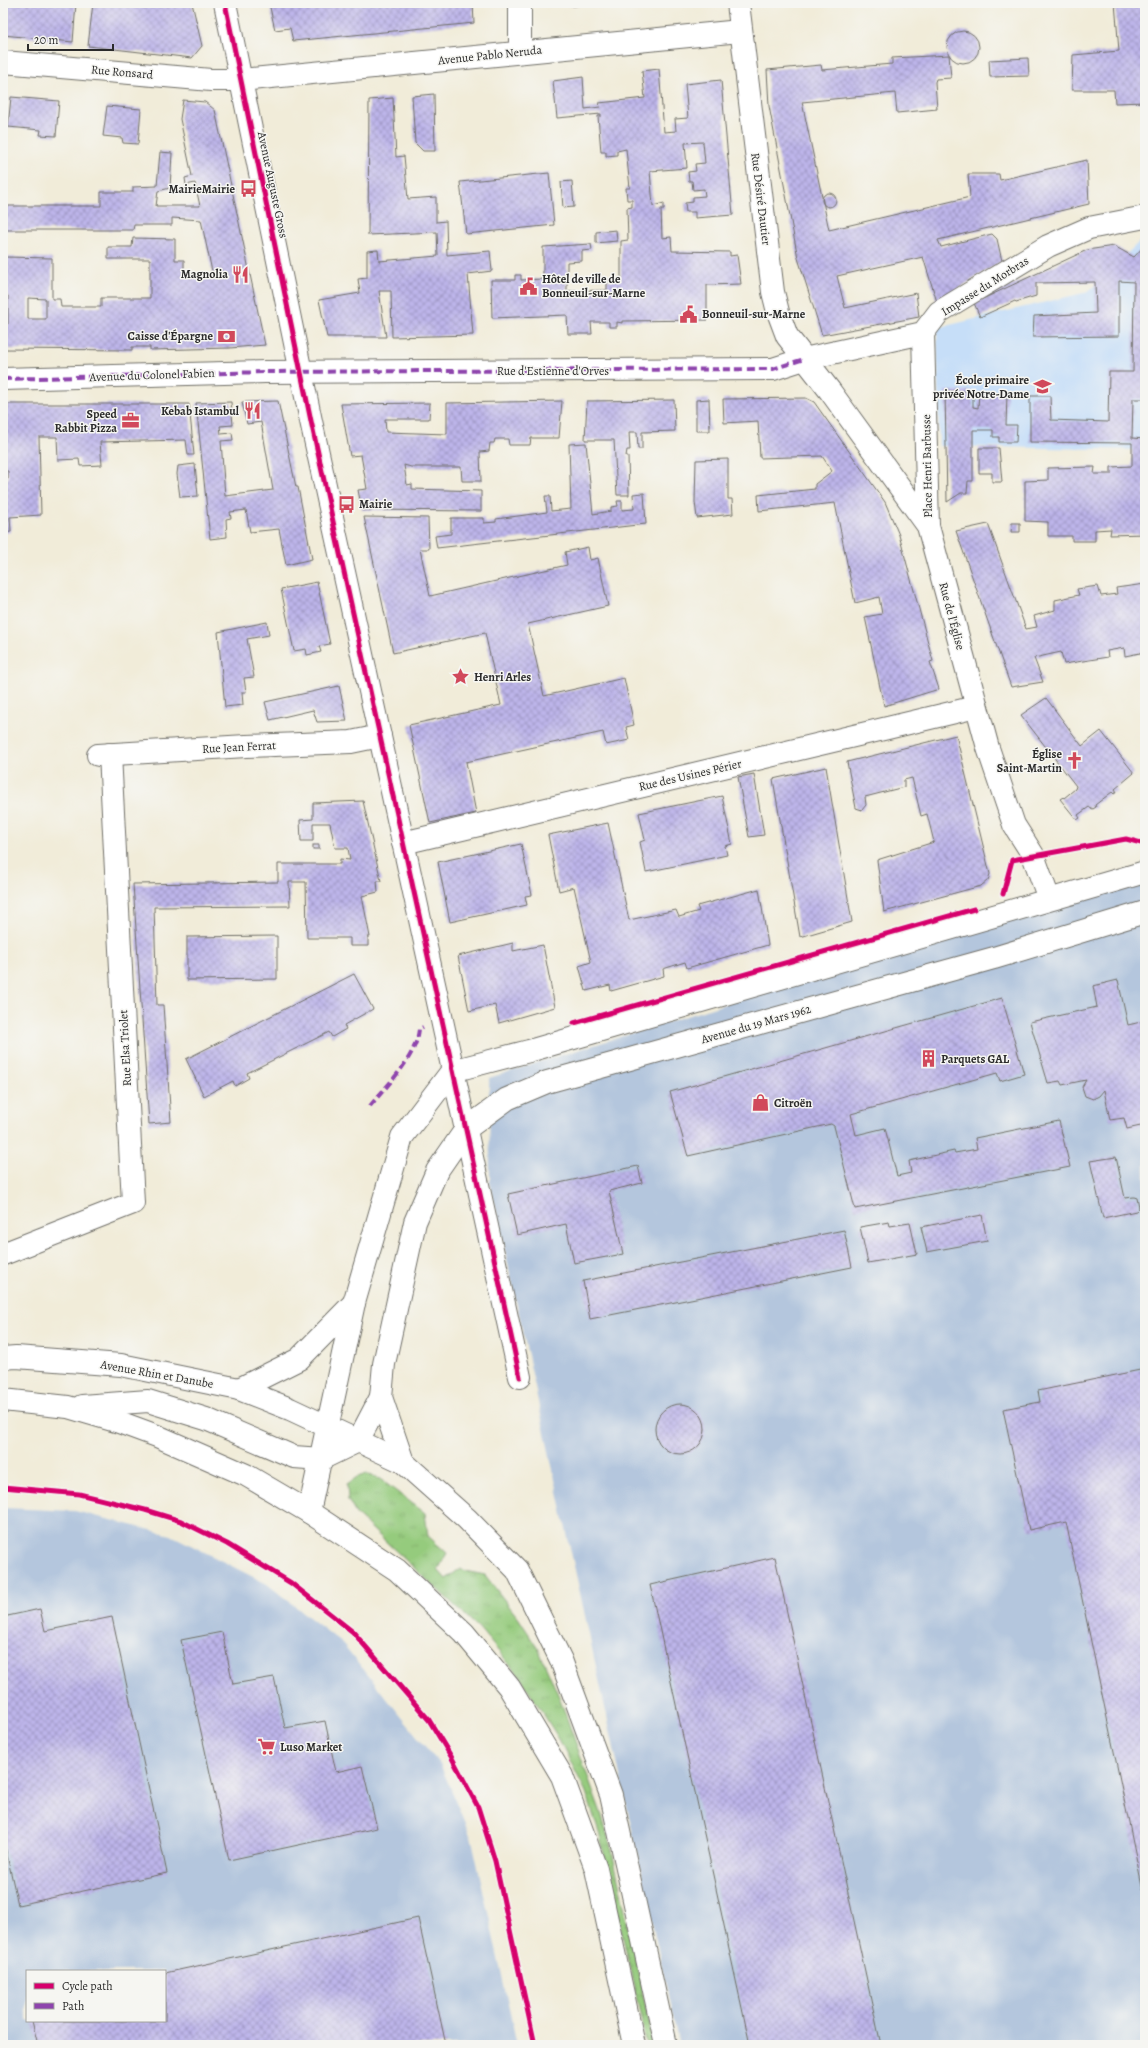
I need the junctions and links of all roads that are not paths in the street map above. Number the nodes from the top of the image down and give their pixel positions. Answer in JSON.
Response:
{"nodes":[{"id":1,"x":225,"y":3,"type":"edge"},
{"id":2,"x":520,"y":3,"type":"edge"},
{"id":3,"x":738,"y":3,"type":"edge"},
{"id":4,"x":740,"y":31,"type":"junction"},
{"id":5,"x":520,"y":51,"type":"junction"},
{"id":6,"x":3,"y":62,"type":"edge"},
{"id":7,"x":241,"y":80,"type":"junction"},
{"id":8,"x":1145,"y":217,"type":"edge"},
{"id":9,"x":923,"y":333,"type":"junction"},
{"id":10,"x":804,"y":359,"type":"junction"},
{"id":11,"x":301,"y":372,"type":"junction"},
{"id":12,"x":3,"y":380,"type":"edge"},
{"id":13,"x":928,"y":526,"type":"junction"},
{"id":14,"x":976,"y":707,"type":"junction"},
{"id":15,"x":380,"y":736,"type":"junction"},
{"id":16,"x":104,"y":755,"type":"joint"},
{"id":17,"x":403,"y":843,"type":"junction"},
{"id":18,"x":1145,"y":872,"type":"edge"},
{"id":19,"x":1049,"y":899,"type":"junction"},
{"id":20,"x":1145,"y":912,"type":"edge"},
{"id":21,"x":452,"y":1071,"type":"junction"},
{"id":22,"x":466,"y":1129,"type":"junction"},
{"id":23,"x":3,"y":1254,"type":"edge"},
{"id":24,"x":354,"y":1303,"type":"junction"},
{"id":25,"x":3,"y":1358,"type":"edge"},
{"id":26,"x":520,"y":1377,"type":"dead end"},
{"id":27,"x":239,"y":1389,"type":"junction"},
{"id":28,"x":381,"y":1397,"type":"junction"},
{"id":29,"x":3,"y":1400,"type":"edge"},
{"id":30,"x":68,"y":1407,"type":"junction"},
{"id":31,"x":327,"y":1427,"type":"junction"},
{"id":32,"x":358,"y":1441,"type":"junction"},
{"id":33,"x":321,"y":1458,"type":"junction"},
{"id":34,"x":403,"y":1462,"type":"junction"},
{"id":35,"x":309,"y":1512,"type":"junction"},
{"id":36,"x":634,"y":2045,"type":"edge"},
{"id":37,"x":666,"y":2045,"type":"edge"}],
"edges":[{"from":1,"to":7,"type":"street","name":"Avenue Auguste Gross"},
{"from":2,"to":5,"type":"street"},
{"from":3,"to":4,"type":"street","name":"Rue Désiré Dautier"},
{"from":4,"to":5,"type":"street","name":"Avenue Pablo Neruda"},
{"from":4,"to":10,"type":"street","name":"Rue Désiré Dautier"},
{"from":5,"to":7,"type":"street","name":"Avenue Pablo Neruda"},
{"from":6,"to":7,"type":"street","name":"Rue Ronsard"},
{"from":7,"to":11,"type":"street","name":"Avenue Auguste Gross"},
{"from":8,"to":9,"type":"street","name":"Impasse du Morbras"},
{"from":9,"to":10,"type":"street"},
{"from":9,"to":13,"type":"street","name":"Place Henri Barbusse"},
{"from":10,"to":11,"type":"street","name":"Rue d'Estienne d'Orves"},
{"from":10,"to":13,"type":"street","name":"Rue de l'Église"},
{"from":11,"to":12,"type":"street","name":"Avenue du Colonel Fabien"},
{"from":11,"to":15,"type":"street","name":"Avenue Auguste Gross"},
{"from":13,"to":14,"type":"street","name":"Rue de l'Église"},
{"from":14,"to":17,"type":"street","name":"Rue des Usines Périer"},
{"from":14,"to":19,"type":"street","name":"Rue de l'Église"},
{"from":15,"to":16,"type":"street","name":"Rue Jean Ferrat"},
{"from":15,"to":17,"type":"street","name":"Avenue Auguste Gross"},
{"from":16,"to":23,"type":"street","name":"Rue Elsa Triolet"},
{"from":17,"to":21,"type":"street","name":"Avenue Auguste Gross"},
{"from":18,"to":19,"type":"street"},
{"from":19,"to":21,"type":"street"},
{"from":20,"to":22,"type":"street","name":"Avenue du 19 Mars 1962"},
{"from":21,"to":22,"type":"street","name":"Avenue Auguste Gross"},
{"from":21,"to":24,"type":"street"},
{"from":22,"to":26,"type":"street","name":"Avenue Auguste Gross"},
{"from":22,"to":28,"type":"street","name":"Avenue du 19 Mars 1962"},
{"from":24,"to":27,"type":"street"},
{"from":24,"to":31,"type":"street"},
{"from":25,"to":27,"type":"street","name":"Avenue Rhin et Danube"},
{"from":27,"to":31,"type":"street","name":"Avenue Rhin et Danube"},
{"from":28,"to":32,"type":"street"},
{"from":28,"to":34,"type":"street"},
{"from":29,"to":30,"type":"street"},
{"from":30,"to":33,"type":"street"},
{"from":30,"to":35,"type":"street"},
{"from":31,"to":32,"type":"street","name":"Avenue Rhin et Danube"},
{"from":31,"to":33,"type":"street"},
{"from":32,"to":33,"type":"street"},
{"from":32,"to":34,"type":"street","name":"Avenue Rhin et Danube"},
{"from":33,"to":35,"type":"street"},
{"from":34,"to":37,"type":"street"},
{"from":35,"to":36,"type":"street"}]}
